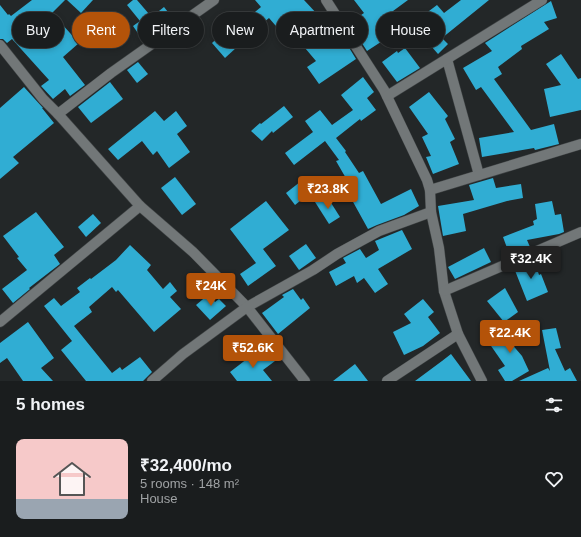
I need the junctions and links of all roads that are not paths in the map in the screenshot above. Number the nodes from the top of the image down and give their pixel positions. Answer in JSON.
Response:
{"nodes":[{"id":1,"x":214,"y":0,"type":"edge"},
{"id":2,"x":326,"y":0,"type":"edge"},
{"id":3,"x":542,"y":0,"type":"edge"},
{"id":4,"x":0,"y":45,"type":"edge"},
{"id":5,"x":447,"y":59,"type":"junction"},
{"id":6,"x":387,"y":96,"type":"junction"},
{"id":7,"x":58,"y":114,"type":"junction"},
{"id":8,"x":581,"y":144,"type":"edge"},
{"id":9,"x":479,"y":175,"type":"junction"},
{"id":10,"x":430,"y":190,"type":"junction"},
{"id":11,"x":140,"y":206,"type":"junction"},
{"id":12,"x":430,"y":212,"type":"junction"},
{"id":13,"x":581,"y":232,"type":"edge"},
{"id":14,"x":444,"y":291,"type":"junction"},
{"id":15,"x":247,"y":307,"type":"junction"},
{"id":16,"x":0,"y":322,"type":"edge"},
{"id":17,"x":458,"y":334,"type":"junction"},
{"id":18,"x":152,"y":381,"type":"edge"},
{"id":19,"x":305,"y":381,"type":"edge"},
{"id":20,"x":387,"y":381,"type":"edge"},
{"id":21,"x":482,"y":381,"type":"edge"}],
"edges":[{"from":1,"to":7,"type":"street"},
{"from":2,"to":6,"type":"street"},
{"from":3,"to":5,"type":"street"},
{"from":4,"to":7,"type":"street"},
{"from":5,"to":6,"type":"street"},
{"from":5,"to":9,"type":"street"},
{"from":6,"to":10,"type":"street"},
{"from":7,"to":11,"type":"street"},
{"from":8,"to":9,"type":"street"},
{"from":9,"to":10,"type":"street"},
{"from":10,"to":12,"type":"street"},
{"from":11,"to":15,"type":"street"},
{"from":11,"to":16,"type":"street"},
{"from":12,"to":14,"type":"street"},
{"from":12,"to":15,"type":"street"},
{"from":13,"to":14,"type":"street"},
{"from":14,"to":17,"type":"street"},
{"from":15,"to":18,"type":"street"},
{"from":15,"to":19,"type":"street"},
{"from":17,"to":20,"type":"street"},
{"from":17,"to":21,"type":"street"}]}
